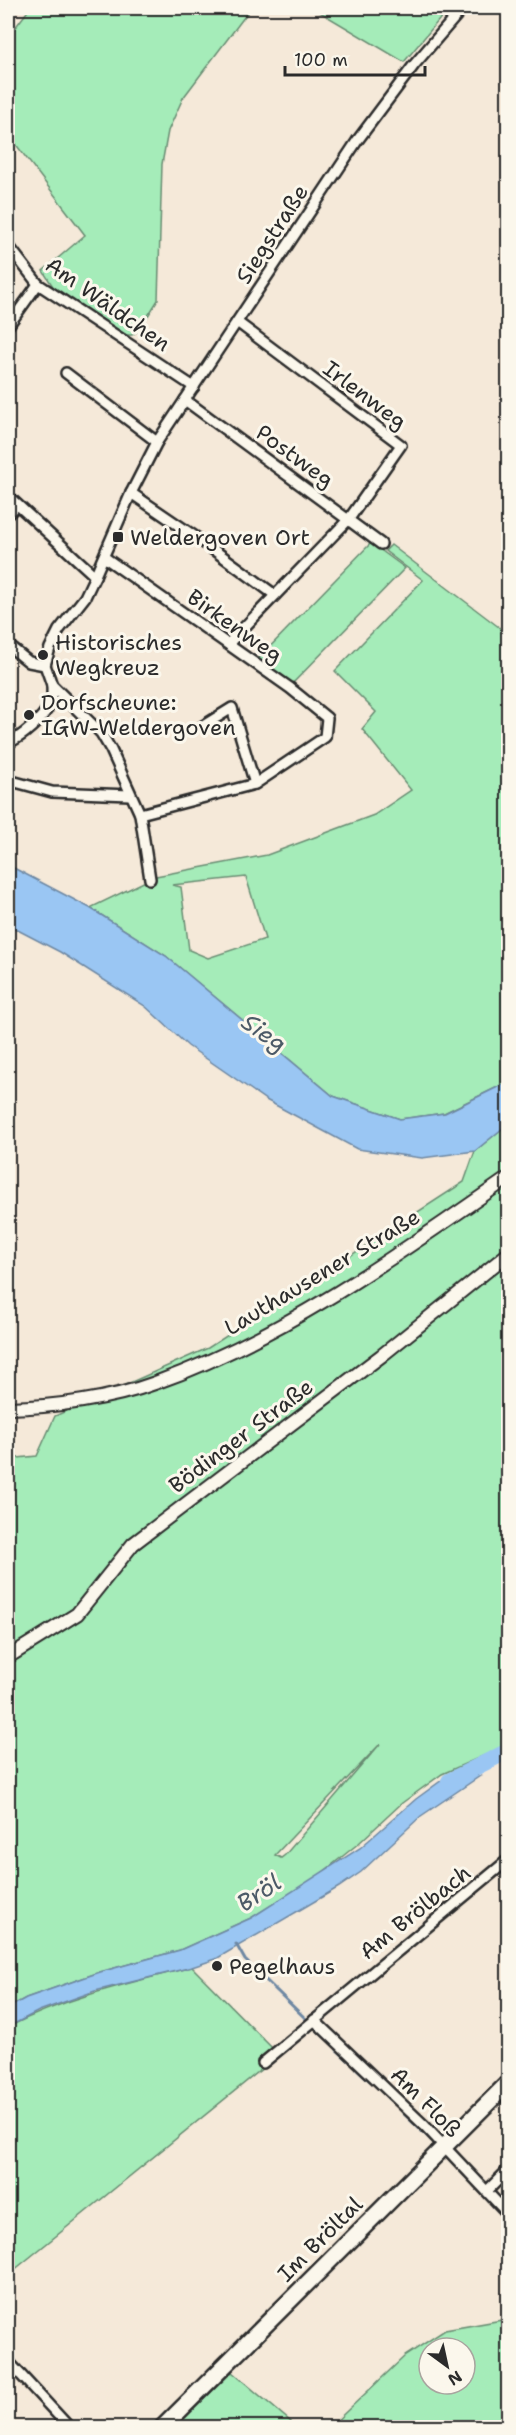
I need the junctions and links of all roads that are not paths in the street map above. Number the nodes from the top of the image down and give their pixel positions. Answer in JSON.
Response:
{"nodes":[{"id":1,"x":463,"y":8,"type":"edge"},
{"id":2,"x":8,"y":245,"type":"edge"},
{"id":3,"x":38,"y":284,"type":"junction"},
{"id":4,"x":237,"y":322,"type":"junction"},
{"id":5,"x":8,"y":326,"type":"edge"},
{"id":6,"x":66,"y":373,"type":"dead end"},
{"id":7,"x":194,"y":387,"type":"junction"},
{"id":8,"x":185,"y":400,"type":"junction"},
{"id":9,"x":157,"y":442,"type":"junction"},
{"id":10,"x":131,"y":493,"type":"junction"},
{"id":11,"x":8,"y":496,"type":"edge"},
{"id":12,"x":17,"y":505,"type":"junction"},
{"id":13,"x":8,"y":514,"type":"edge"},
{"id":14,"x":349,"y":519,"type":"junction"},
{"id":15,"x":381,"y":544,"type":"dead end"},
{"id":16,"x":104,"y":557,"type":"junction"},
{"id":17,"x":96,"y":576,"type":"junction"},
{"id":18,"x":275,"y":595,"type":"junction"},
{"id":19,"x":228,"y":644,"type":"junction"},
{"id":20,"x":8,"y":645,"type":"edge"},
{"id":21,"x":45,"y":665,"type":"junction"},
{"id":22,"x":52,"y":685,"type":"junction"},
{"id":23,"x":203,"y":726,"type":"dead end"},
{"id":24,"x":8,"y":743,"type":"edge"},
{"id":25,"x":8,"y":780,"type":"edge"},
{"id":26,"x":255,"y":784,"type":"junction"},
{"id":27,"x":130,"y":795,"type":"junction"},
{"id":28,"x":140,"y":814,"type":"junction"},
{"id":29,"x":150,"y":879,"type":"dead end"},
{"id":30,"x":508,"y":1178,"type":"edge"},
{"id":31,"x":508,"y":1254,"type":"edge"},
{"id":32,"x":8,"y":1408,"type":"edge"},
{"id":33,"x":8,"y":1657,"type":"edge"},
{"id":34,"x":508,"y":1860,"type":"edge"},
{"id":35,"x":314,"y":2020,"type":"junction"},
{"id":36,"x":263,"y":2062,"type":"dead end"},
{"id":37,"x":508,"y":2083,"type":"edge"},
{"id":38,"x":444,"y":2147,"type":"junction"},
{"id":39,"x":508,"y":2170,"type":"edge"},
{"id":40,"x":487,"y":2191,"type":"junction"},
{"id":41,"x":508,"y":2214,"type":"edge"},
{"id":42,"x":8,"y":2361,"type":"edge"},
{"id":43,"x":70,"y":2427,"type":"edge"},
{"id":44,"x":162,"y":2427,"type":"edge"}],
"edges":[{"from":1,"to":4,"type":"street","name":"Siegstraße"},
{"from":2,"to":3,"type":"street","name":"Am Wäldchen"},
{"from":3,"to":5,"type":"street"},
{"from":3,"to":7,"type":"street","name":"Am Wäldchen"},
{"from":4,"to":7,"type":"street","name":"Siegstraße"},
{"from":4,"to":14,"type":"street","name":"Irlenweg"},
{"from":6,"to":9,"type":"street"},
{"from":7,"to":8,"type":"street","name":"Siegstraße"},
{"from":8,"to":9,"type":"street","name":"Siegstraße"},
{"from":8,"to":14,"type":"street","name":"Postweg"},
{"from":9,"to":10,"type":"street","name":"Siegstraße"},
{"from":10,"to":16,"type":"street","name":"Siegstraße"},
{"from":10,"to":18,"type":"street"},
{"from":11,"to":12,"type":"street"},
{"from":12,"to":13,"type":"street"},
{"from":12,"to":17,"type":"street"},
{"from":14,"to":15,"type":"street","name":"Postweg"},
{"from":14,"to":18,"type":"street","name":"Irlenweg"},
{"from":16,"to":17,"type":"street","name":"Siegstraße"},
{"from":16,"to":19,"type":"street","name":"Birkenweg"},
{"from":17,"to":21,"type":"street","name":"Siegstraße"},
{"from":18,"to":19,"type":"street","name":"Irlenweg"},
{"from":19,"to":26,"type":"street","name":"Birkenweg"},
{"from":20,"to":21,"type":"street"},
{"from":21,"to":22,"type":"street"},
{"from":22,"to":24,"type":"street"},
{"from":22,"to":27,"type":"street"},
{"from":23,"to":26,"type":"street"},
{"from":25,"to":27,"type":"street"},
{"from":26,"to":28,"type":"street"},
{"from":27,"to":28,"type":"street"},
{"from":28,"to":29,"type":"street"},
{"from":30,"to":32,"type":"street","name":"Lauthausener Straße"},
{"from":31,"to":33,"type":"street","name":"Bödinger Straße"},
{"from":34,"to":35,"type":"street","name":"Am Brölbach"},
{"from":35,"to":36,"type":"street","name":"Am Brölbach"},
{"from":35,"to":38,"type":"street","name":"Am Floß"},
{"from":37,"to":38,"type":"main road","name":"Im Bröltal"},
{"from":38,"to":40,"type":"street","name":"Am Floß"},
{"from":38,"to":44,"type":"main road","name":"Im Bröltal"},
{"from":39,"to":40,"type":"street"},
{"from":40,"to":41,"type":"street","name":"Am Floß"},
{"from":42,"to":43,"type":"street"}]}
